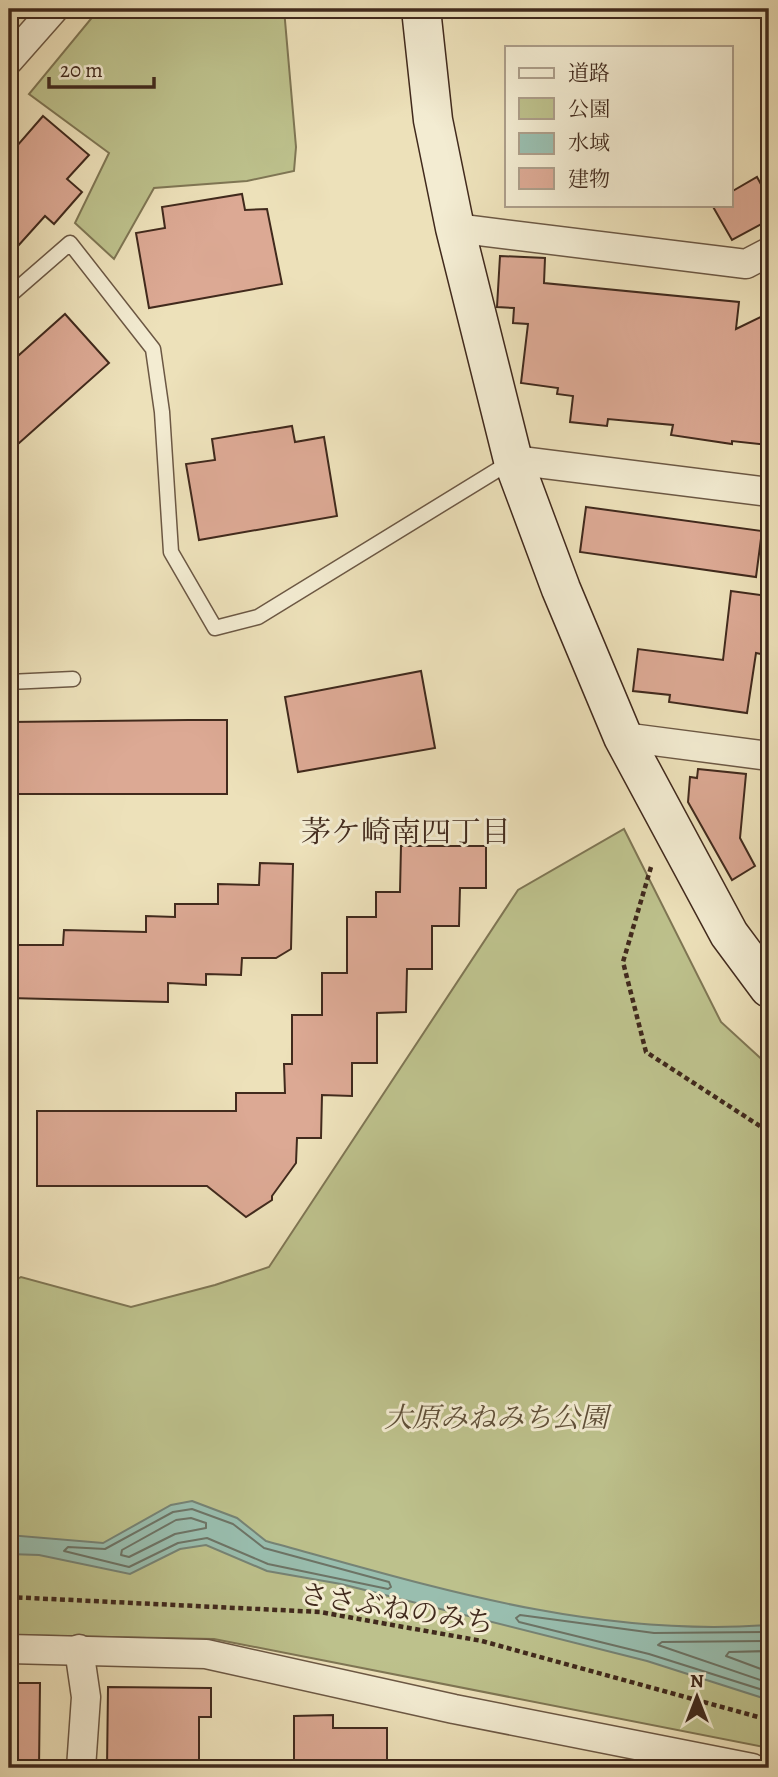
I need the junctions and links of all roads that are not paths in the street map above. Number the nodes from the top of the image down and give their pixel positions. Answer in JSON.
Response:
{"nodes":[{"id":1,"x":54,"y":9,"type":"edge"},
{"id":2,"x":421,"y":9,"type":"edge"},
{"id":3,"x":9,"y":60,"type":"edge"},
{"id":4,"x":455,"y":228,"type":"junction"},
{"id":5,"x":769,"y":252,"type":"edge"},
{"id":6,"x":9,"y":296,"type":"edge"},
{"id":7,"x":513,"y":460,"type":"junction"},
{"id":8,"x":769,"y":492,"type":"edge"},
{"id":9,"x":73,"y":679,"type":"dead end"},
{"id":10,"x":9,"y":682,"type":"edge"},
{"id":11,"x":623,"y":737,"type":"junction"},
{"id":12,"x":769,"y":756,"type":"edge"},
{"id":13,"x":769,"y":988,"type":"edge"},
{"id":14,"x":9,"y":1649,"type":"edge"},
{"id":15,"x":79,"y":1649,"type":"junction"},
{"id":16,"x":81,"y":1768,"type":"edge"},
{"id":17,"x":752,"y":1768,"type":"edge"}],
"edges":[{"from":1,"to":3,"type":"street"},
{"from":2,"to":4,"type":"street"},
{"from":4,"to":5,"type":"street"},
{"from":4,"to":7,"type":"street"},
{"from":6,"to":7,"type":"lane"},
{"from":7,"to":8,"type":"street"},
{"from":7,"to":11,"type":"street"},
{"from":9,"to":10,"type":"lane"},
{"from":11,"to":12,"type":"street"},
{"from":11,"to":13,"type":"street"},
{"from":14,"to":15,"type":"street"},
{"from":15,"to":16,"type":"street"},
{"from":15,"to":17,"type":"street"}]}
